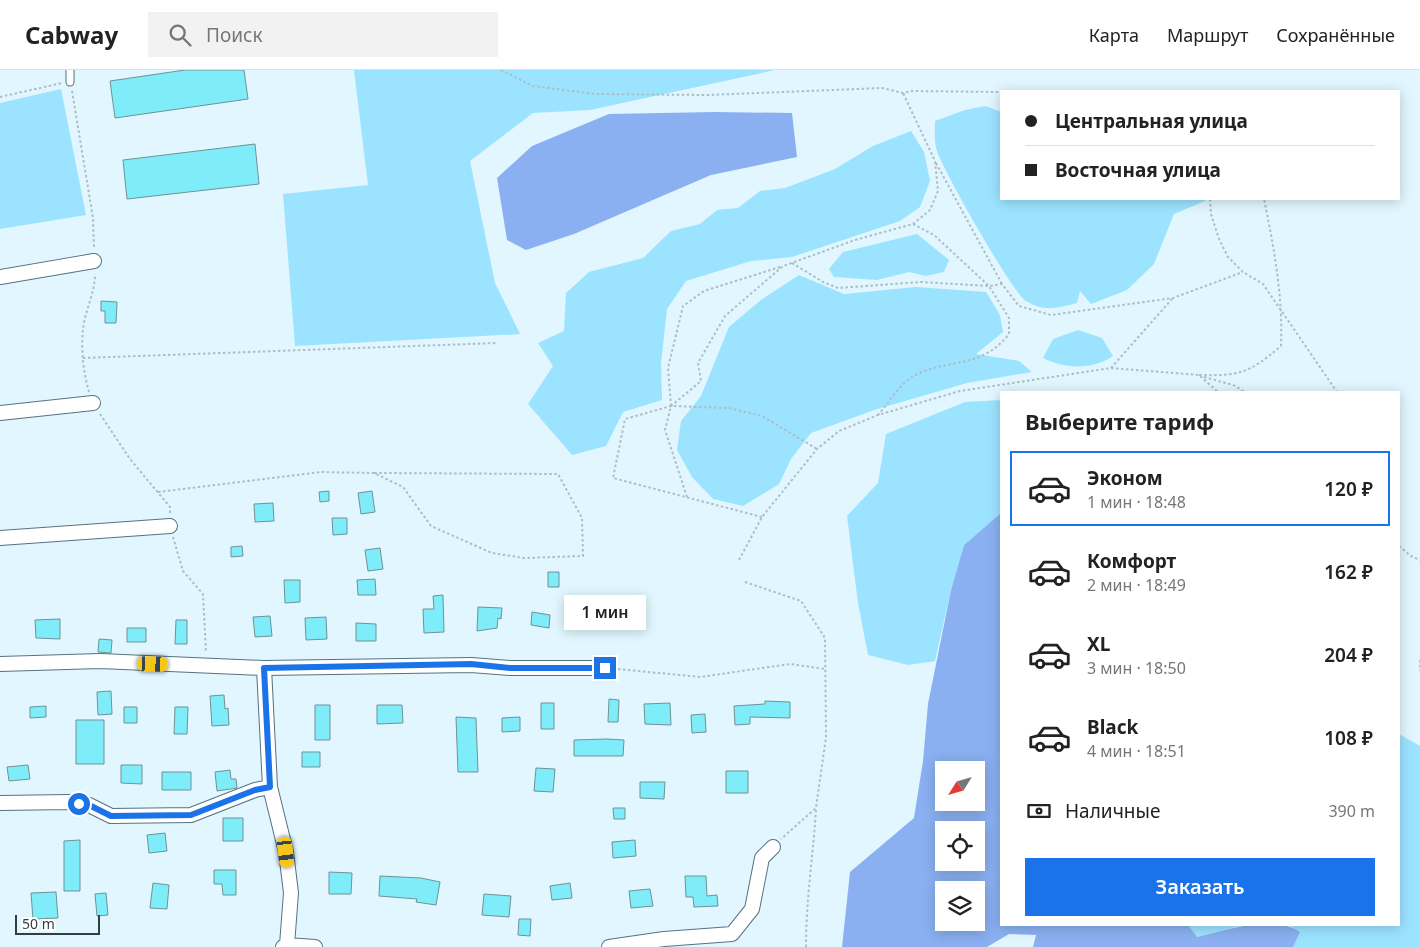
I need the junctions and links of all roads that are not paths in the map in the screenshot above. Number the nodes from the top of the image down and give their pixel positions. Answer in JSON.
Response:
{"nodes":[{"id":1,"x":70,"y":70,"type":"edge"},
{"id":2,"x":70,"y":82,"type":"road end"},
{"id":3,"x":94,"y":261,"type":"road end"},
{"id":4,"x":0,"y":277,"type":"edge"},
{"id":5,"x":93,"y":404,"type":"road end"},
{"id":6,"x":0,"y":413,"type":"edge"},
{"id":7,"x":170,"y":526,"type":"road end"},
{"id":8,"x":0,"y":538,"type":"edge"},
{"id":9,"x":0,"y":664,"type":"edge"},
{"id":10,"x":264,"y":668,"type":"junction"},
{"id":11,"x":605,"y":668,"type":"road end"},
{"id":12,"x":270,"y":787,"type":"junction"},
{"id":13,"x":0,"y":803,"type":"edge"},
{"id":14,"x":773,"y":847,"type":"road end"},
{"id":15,"x":285,"y":946,"type":"edge"},
{"id":16,"x":315,"y":947,"type":"edge"},
{"id":17,"x":609,"y":947,"type":"edge"}],
"edges":[{"from":1,"to":2,"type":"lane"},
{"from":3,"to":4,"type":"street"},
{"from":5,"to":6,"type":"street"},
{"from":7,"to":8,"type":"street"},
{"from":9,"to":10,"type":"street"},
{"from":10,"to":11,"type":"street"},
{"from":10,"to":12,"type":"street"},
{"from":12,"to":13,"type":"street"},
{"from":12,"to":15,"type":"street"},
{"from":14,"to":17,"type":"street"},
{"from":15,"to":16,"type":"street"}]}
